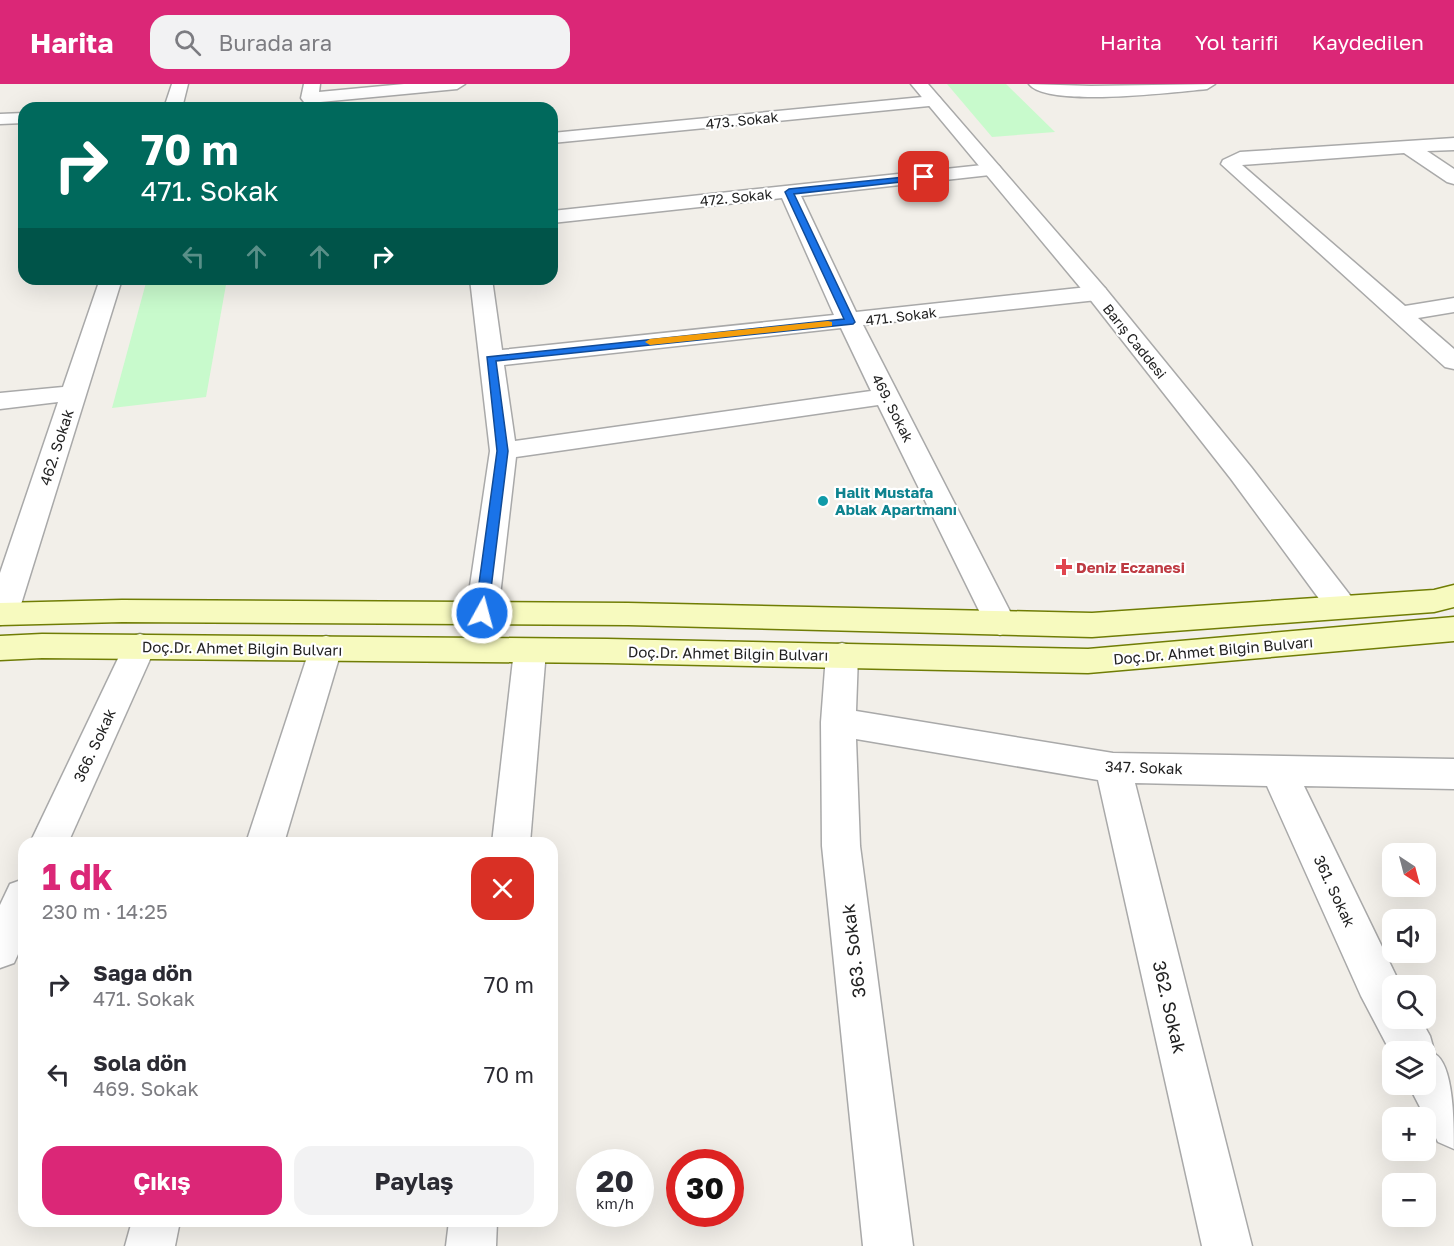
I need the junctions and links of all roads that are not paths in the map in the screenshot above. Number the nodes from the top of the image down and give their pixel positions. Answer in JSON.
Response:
{"nodes":[{"id":1,"x":180,"y":84,"type":"edge"},
{"id":2,"x":312,"y":84,"type":"edge"},
{"id":3,"x":1037,"y":84,"type":"edge"},
{"id":4,"x":1207,"y":84,"type":"edge"},
{"id":5,"x":460,"y":89,"type":"edge"},
{"id":6,"x":926,"y":92,"type":"edge"},
{"id":7,"x":175,"y":102,"type":"edge"},
{"id":8,"x":18,"y":118,"type":"edge"},
{"id":9,"x":0,"y":119,"type":"edge"},
{"id":10,"x":558,"y":137,"type":"edge"},
{"id":11,"x":1454,"y":144,"type":"edge"},
{"id":12,"x":1408,"y":147,"type":"junction"},
{"id":13,"x":992,"y":170,"type":"junction"},
{"id":14,"x":1454,"y":178,"type":"edge"},
{"id":15,"x":789,"y":192,"type":"junction"},
{"id":16,"x":558,"y":216,"type":"edge"},
{"id":17,"x":109,"y":285,"type":"edge"},
{"id":18,"x":482,"y":285,"type":"edge"},
{"id":19,"x":1097,"y":293,"type":"junction"},
{"id":20,"x":1454,"y":305,"type":"edge"},
{"id":21,"x":1400,"y":314,"type":"junction"},
{"id":22,"x":850,"y":322,"type":"junction"},
{"id":23,"x":491,"y":359,"type":"junction"},
{"id":24,"x":1454,"y":362,"type":"edge"},
{"id":25,"x":74,"y":393,"type":"junction"},
{"id":26,"x":887,"y":396,"type":"junction"},
{"id":27,"x":0,"y":401,"type":"edge"},
{"id":28,"x":502,"y":451,"type":"junction"},
{"id":29,"x":1454,"y":596,"type":"edge"},
{"id":30,"x":1342,"y":607,"type":"junction"},
{"id":31,"x":482,"y":613,"type":"junction"},
{"id":32,"x":1,"y":614,"type":"edge"},
{"id":33,"x":1000,"y":623,"type":"junction"},
{"id":34,"x":1454,"y":629,"type":"edge"},
{"id":35,"x":140,"y":646,"type":"junction"},
{"id":36,"x":0,"y":648,"type":"edge"},
{"id":37,"x":326,"y":648,"type":"junction"},
{"id":38,"x":530,"y":651,"type":"junction"},
{"id":39,"x":842,"y":656,"type":"junction"},
{"id":40,"x":838,"y":722,"type":"junction"},
{"id":41,"x":1113,"y":768,"type":"junction"},
{"id":42,"x":1279,"y":771,"type":"junction"},
{"id":43,"x":1454,"y":774,"type":"edge"},
{"id":44,"x":52,"y":837,"type":"edge"},
{"id":45,"x":267,"y":837,"type":"edge"},
{"id":46,"x":512,"y":837,"type":"edge"},
{"id":47,"x":18,"y":910,"type":"edge"},
{"id":48,"x":0,"y":949,"type":"edge"},
{"id":49,"x":1382,"y":992,"type":"edge"},
{"id":50,"x":1436,"y":1092,"type":"edge"},
{"id":51,"x":1454,"y":1126,"type":"edge"},
{"id":52,"x":155,"y":1227,"type":"edge"},
{"id":53,"x":473,"y":1227,"type":"edge"},
{"id":54,"x":150,"y":1246,"type":"edge"},
{"id":55,"x":471,"y":1246,"type":"edge"},
{"id":56,"x":888,"y":1246,"type":"edge"},
{"id":57,"x":1227,"y":1246,"type":"edge"}],
"edges":[{"from":1,"to":7,"type":"street"},
{"from":2,"to":5,"type":"street"},
{"from":3,"to":4,"type":"street"},
{"from":6,"to":10,"type":"street","name":"473. Sokak"},
{"from":6,"to":13,"type":"street","name":"Barış Caddesi"},
{"from":8,"to":9,"type":"street"},
{"from":11,"to":12,"type":"street"},
{"from":12,"to":14,"type":"street"},
{"from":12,"to":21,"type":"street"},
{"from":13,"to":15,"type":"street","name":"472. Sokak"},
{"from":13,"to":19,"type":"street","name":"Barış Caddesi"},
{"from":15,"to":16,"type":"street","name":"472. Sokak"},
{"from":15,"to":22,"type":"street","name":"469. Sokak"},
{"from":17,"to":25,"type":"street","name":"462. Sokak"},
{"from":18,"to":23,"type":"street"},
{"from":19,"to":22,"type":"street","name":"471. Sokak"},
{"from":19,"to":30,"type":"street","name":"Barış Caddesi"},
{"from":20,"to":21,"type":"street"},
{"from":21,"to":24,"type":"street"},
{"from":22,"to":23,"type":"street","name":"471. Sokak"},
{"from":22,"to":26,"type":"street","name":"469. Sokak"},
{"from":23,"to":28,"type":"street"},
{"from":25,"to":27,"type":"street"},
{"from":25,"to":32,"type":"street","name":"462. Sokak"},
{"from":26,"to":28,"type":"street"},
{"from":26,"to":33,"type":"street","name":"469. Sokak"},
{"from":28,"to":31,"type":"street"},
{"from":29,"to":30,"type":"main road"},
{"from":30,"to":33,"type":"main road"},
{"from":31,"to":32,"type":"main road"},
{"from":31,"to":33,"type":"main road"},
{"from":34,"to":39,"type":"main road","name":"Doç.Dr. Ahmet Bilgin Bulvarı"},
{"from":35,"to":36,"type":"main road","name":"Doç.Dr. Ahmet Bilgin Bulvarı"},
{"from":35,"to":37,"type":"main road","name":"Doç.Dr. Ahmet Bilgin Bulvarı"},
{"from":35,"to":44,"type":"street","name":"366. Sokak"},
{"from":37,"to":38,"type":"main road","name":"Doç.Dr. Ahmet Bilgin Bulvarı"},
{"from":37,"to":45,"type":"street"},
{"from":38,"to":39,"type":"main road","name":"Doç.Dr. Ahmet Bilgin Bulvarı"},
{"from":38,"to":46,"type":"street"},
{"from":39,"to":40,"type":"street","name":"363. Sokak"},
{"from":40,"to":41,"type":"street","name":"347. Sokak"},
{"from":40,"to":56,"type":"street","name":"363. Sokak"},
{"from":41,"to":42,"type":"street","name":"347. Sokak"},
{"from":41,"to":57,"type":"street","name":"362. Sokak"},
{"from":42,"to":43,"type":"street","name":"347. Sokak"},
{"from":42,"to":49,"type":"street","name":"361. Sokak"},
{"from":47,"to":48,"type":"street"},
{"from":50,"to":51,"type":"street"},
{"from":52,"to":54,"type":"street"},
{"from":53,"to":55,"type":"street"}]}
